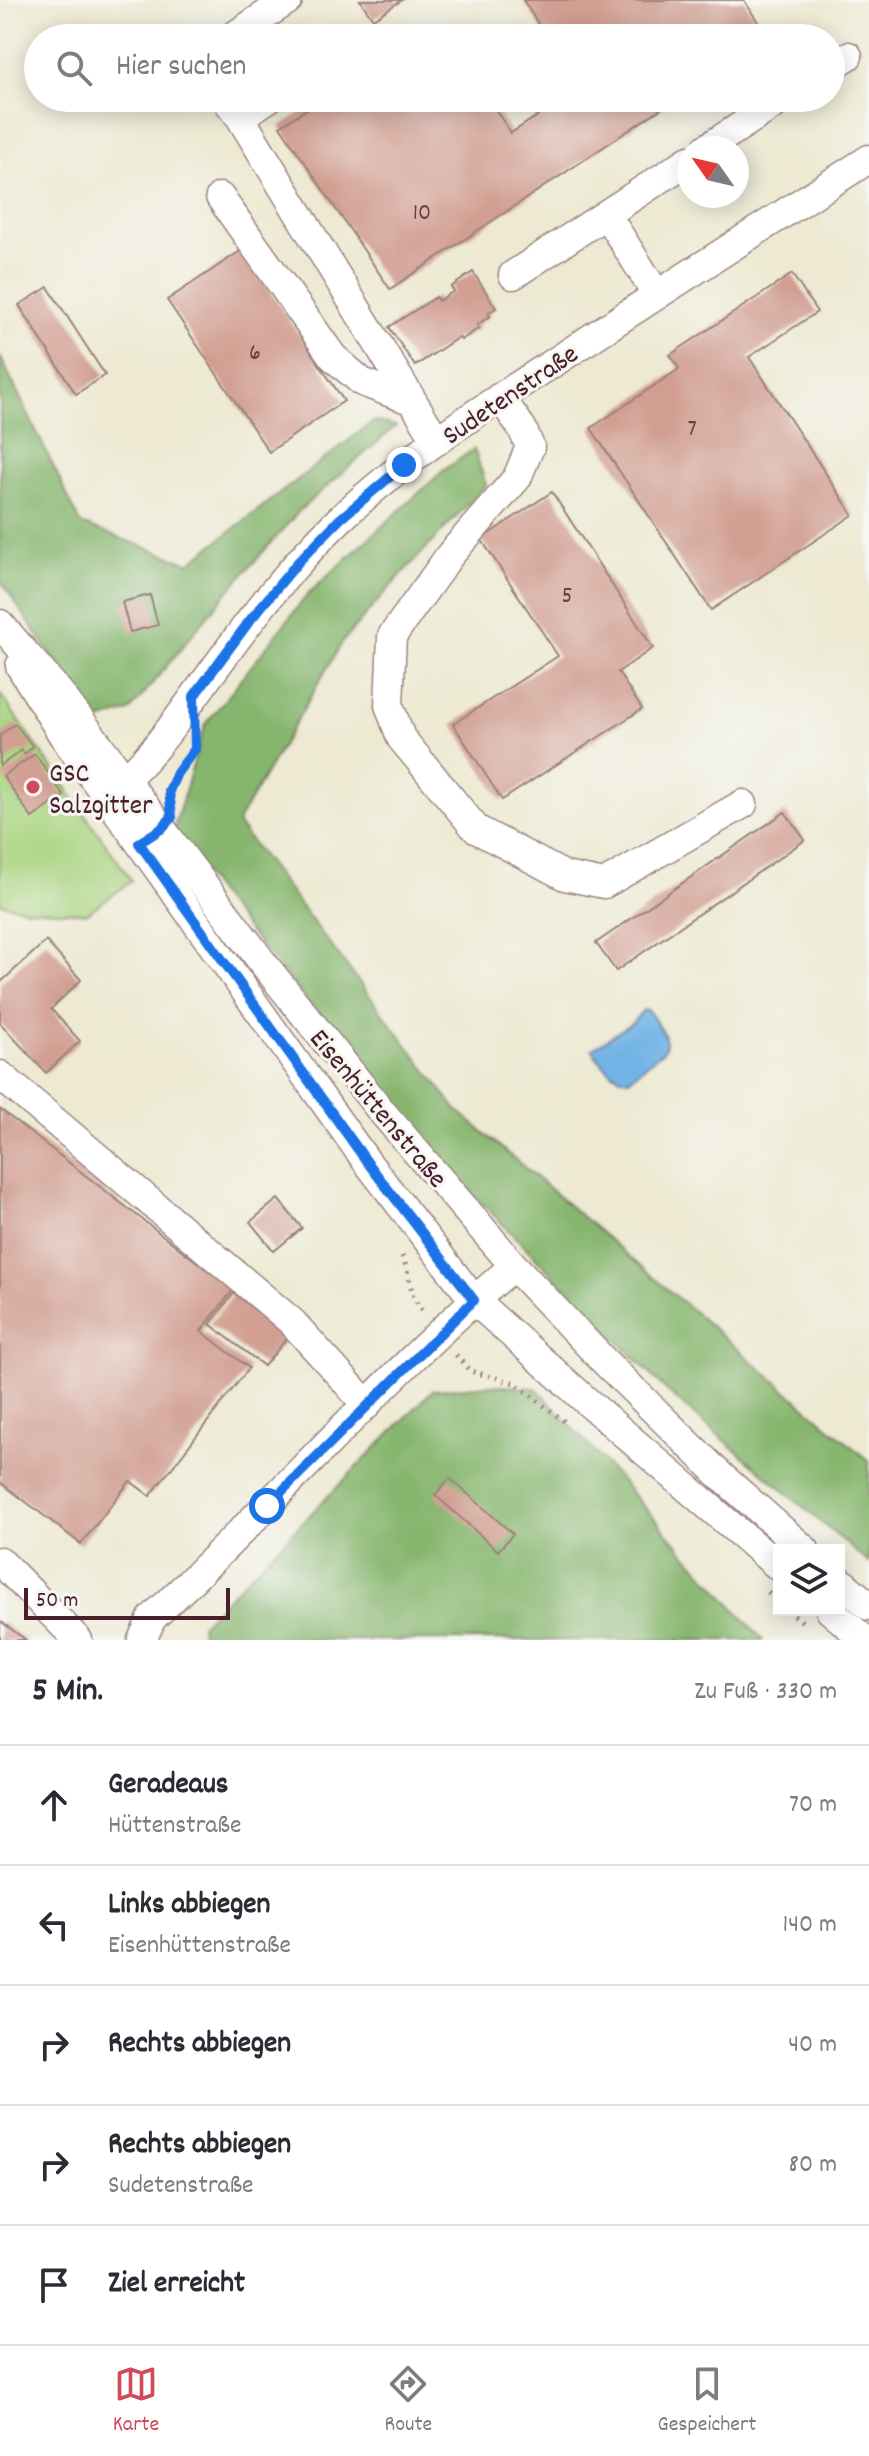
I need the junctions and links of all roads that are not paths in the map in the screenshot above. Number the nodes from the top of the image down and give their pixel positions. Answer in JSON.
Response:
{"nodes":[{"id":1,"x":288,"y":0,"type":"edge"},
{"id":2,"x":252,"y":24,"type":"edge"},
{"id":3,"x":236,"y":112,"type":"edge"},
{"id":4,"x":762,"y":112,"type":"edge"},
{"id":5,"x":725,"y":136,"type":"edge"},
{"id":6,"x":869,"y":159,"type":"edge"},
{"id":7,"x":677,"y":168,"type":"edge"},
{"id":8,"x":220,"y":197,"type":"dead end"},
{"id":9,"x":606,"y":214,"type":"junction"},
{"id":10,"x":513,"y":275,"type":"dead end"},
{"id":11,"x":657,"y":295,"type":"junction"},
{"id":12,"x":500,"y":397,"type":"junction"},
{"id":13,"x":410,"y":400,"type":"junction"},
{"id":14,"x":437,"y":441,"type":"junction"},
{"id":15,"x":0,"y":624,"type":"edge"},
{"id":16,"x":0,"y":631,"type":"edge"},
{"id":17,"x":115,"y":788,"type":"junction"},
{"id":18,"x":743,"y":804,"type":"dead end"},
{"id":19,"x":0,"y":1075,"type":"edge"},
{"id":20,"x":514,"y":1266,"type":"junction"},
{"id":21,"x":474,"y":1300,"type":"junction"},
{"id":22,"x":367,"y":1405,"type":"junction"},
{"id":23,"x":798,"y":1544,"type":"edge"},
{"id":24,"x":0,"y":1561,"type":"edge"},
{"id":25,"x":768,"y":1575,"type":"edge"},
{"id":26,"x":845,"y":1585,"type":"edge"},
{"id":27,"x":869,"y":1606,"type":"edge"},
{"id":28,"x":838,"y":1616,"type":"edge"},
{"id":29,"x":867,"y":1639,"type":"edge"},
{"id":30,"x":78,"y":1640,"type":"edge"},
{"id":31,"x":142,"y":1640,"type":"edge"}],
"edges":[{"from":1,"to":2,"type":"street"},
{"from":3,"to":13,"type":"street"},
{"from":4,"to":5,"type":"street"},
{"from":6,"to":11,"type":"street","name":"Sudetenstraße"},
{"from":7,"to":9,"type":"street"},
{"from":8,"to":13,"type":"street"},
{"from":9,"to":10,"type":"street"},
{"from":9,"to":11,"type":"street"},
{"from":11,"to":12,"type":"street","name":"Sudetenstraße"},
{"from":12,"to":14,"type":"street","name":"Sudetenstraße"},
{"from":12,"to":18,"type":"street"},
{"from":13,"to":14,"type":"street"},
{"from":14,"to":17,"type":"street","name":"Sudetenstraße"},
{"from":15,"to":17,"type":"street","name":"Eisenhüttenstraße"},
{"from":16,"to":17,"type":"street","name":"Eisenhüttenstraße"},
{"from":17,"to":20,"type":"street","name":"Eisenhüttenstraße"},
{"from":17,"to":21,"type":"street","name":"Eisenhüttenstraße"},
{"from":19,"to":22,"type":"street"},
{"from":20,"to":21,"type":"street"},
{"from":20,"to":23,"type":"street","name":"Eisenhüttenstraße"},
{"from":21,"to":22,"type":"street"},
{"from":21,"to":25,"type":"street","name":"Eisenhüttenstraße"},
{"from":22,"to":31,"type":"street"},
{"from":24,"to":30,"type":"street"},
{"from":26,"to":27,"type":"street"},
{"from":28,"to":29,"type":"street"}]}
